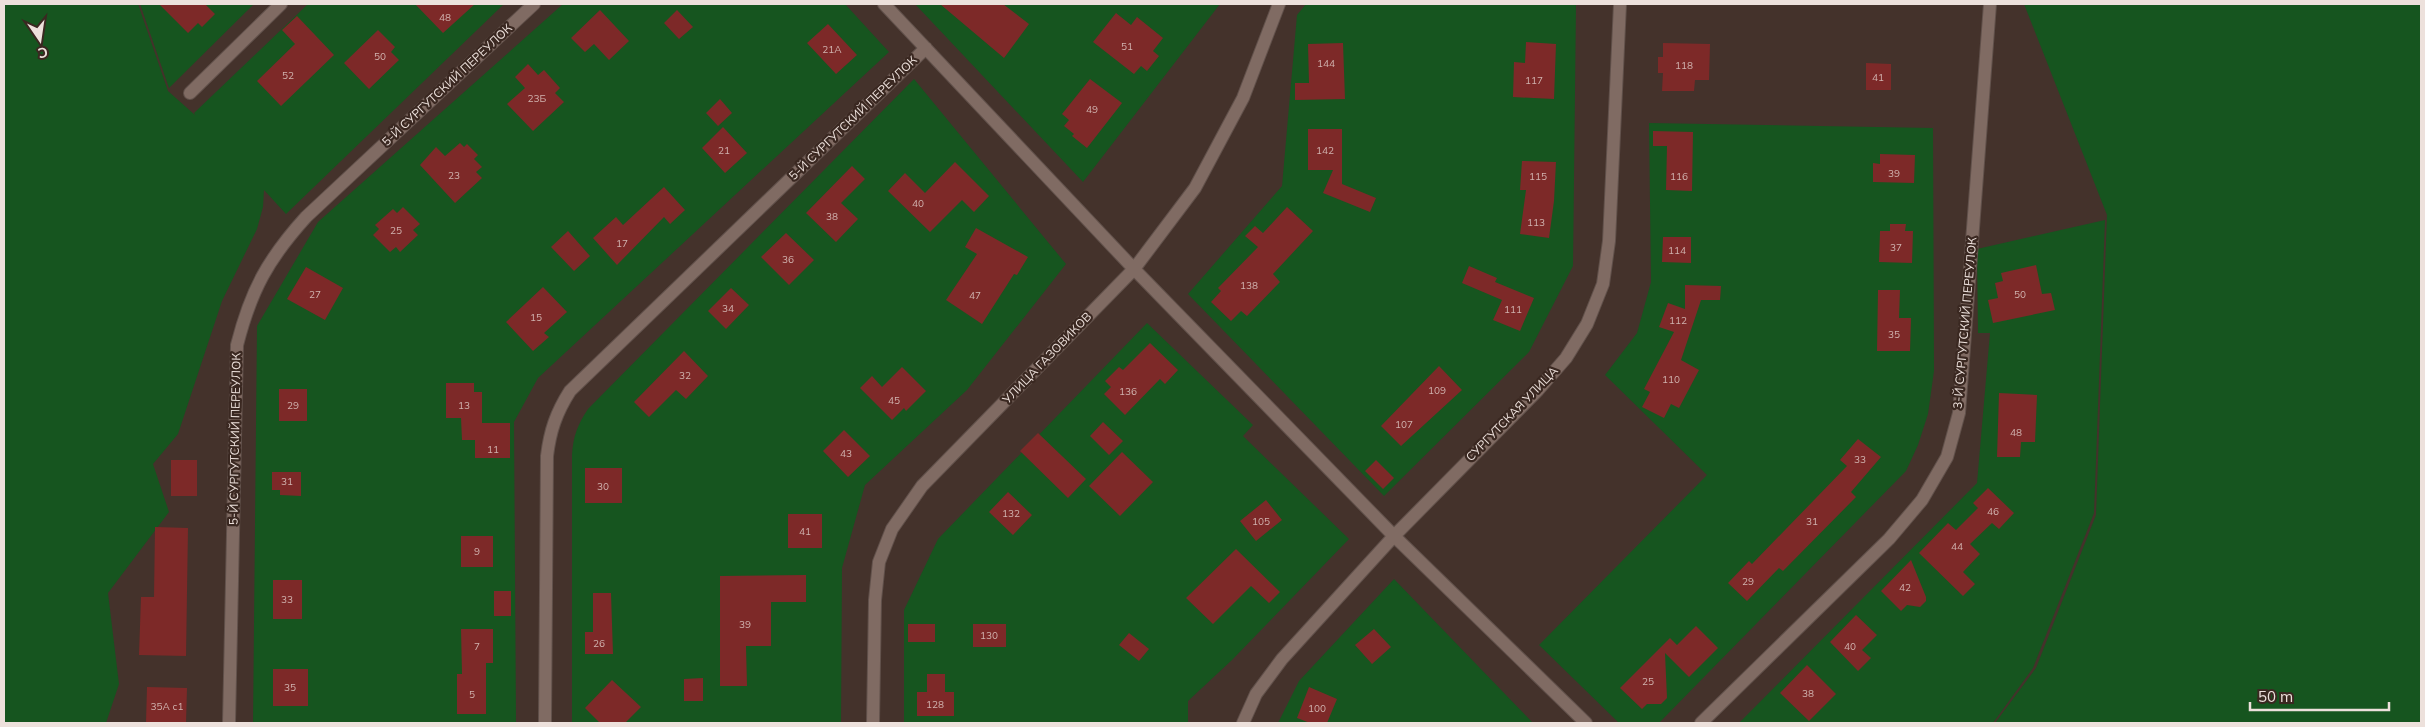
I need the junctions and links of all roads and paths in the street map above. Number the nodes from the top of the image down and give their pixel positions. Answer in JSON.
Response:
{"nodes":[{"id":1,"x":281,"y":4,"type":"edge"},
{"id":2,"x":534,"y":4,"type":"edge"},
{"id":3,"x":884,"y":4,"type":"edge"},
{"id":4,"x":1279,"y":4,"type":"edge"},
{"id":5,"x":1620,"y":4,"type":"edge"},
{"id":6,"x":1990,"y":4,"type":"edge"},
{"id":7,"x":926,"y":48,"type":"junction"},
{"id":8,"x":190,"y":93,"type":"dead end"},
{"id":9,"x":1134,"y":269,"type":"junction"},
{"id":10,"x":1394,"y":536,"type":"junction"},
{"id":11,"x":229,"y":723,"type":"edge"},
{"id":12,"x":544,"y":723,"type":"edge"},
{"id":13,"x":874,"y":723,"type":"edge"},
{"id":14,"x":1243,"y":723,"type":"edge"},
{"id":15,"x":1586,"y":723,"type":"edge"},
{"id":16,"x":1701,"y":723,"type":"edge"}],
"edges":[{"from":1,"to":8,"type":"street"},
{"from":2,"to":11,"type":"street","name":"5-Й СУРГУТСКИЙ ПЕРЕУЛОК"},
{"from":3,"to":7,"type":"street"},
{"from":4,"to":9,"type":"street","name":"УЛИЦА ГАЗОВИКОВ"},
{"from":5,"to":10,"type":"street","name":"СУРГУТСКАЯ УЛИЦА"},
{"from":6,"to":16,"type":"street","name":"3-Й СУРГУТСКИЙ ПЕРЕУЛОК"},
{"from":7,"to":9,"type":"street"},
{"from":7,"to":12,"type":"street","name":"5-Й СУРГУТСКИЙ ПЕРЕУЛОК"},
{"from":9,"to":10,"type":"street"},
{"from":9,"to":13,"type":"street","name":"УЛИЦА ГАЗОВИКОВ"},
{"from":10,"to":14,"type":"street","name":"СУРГУТСКАЯ УЛИЦА"},
{"from":10,"to":15,"type":"street"}]}
